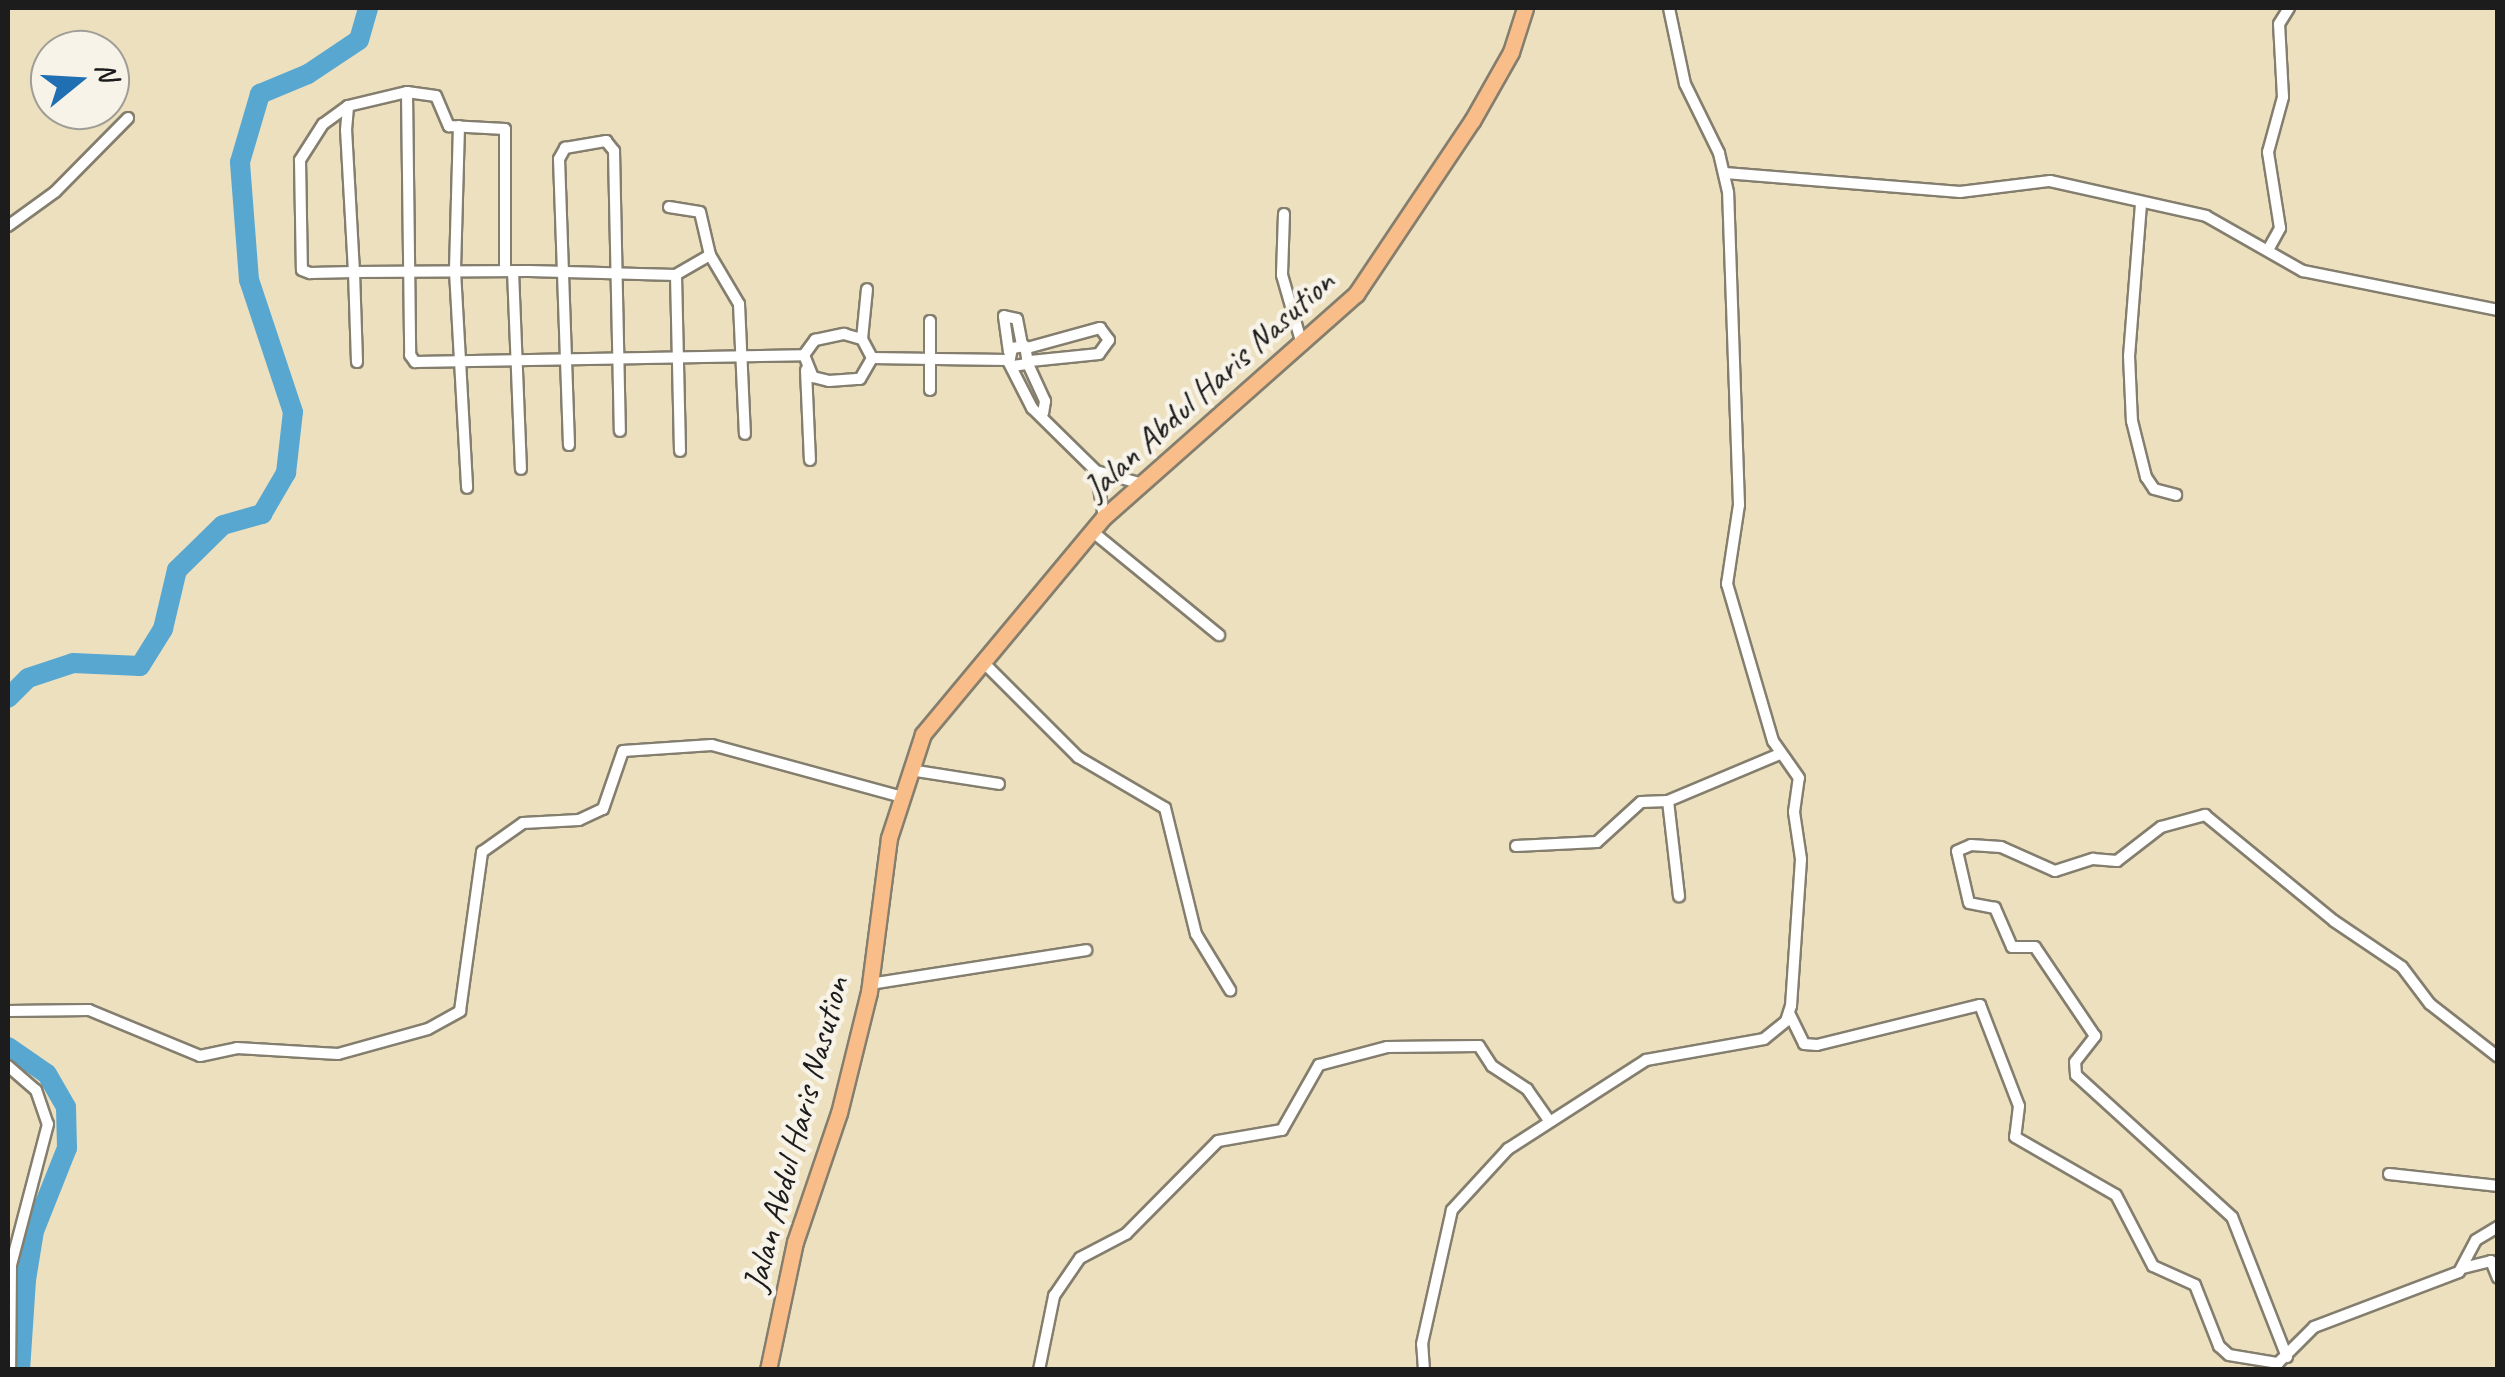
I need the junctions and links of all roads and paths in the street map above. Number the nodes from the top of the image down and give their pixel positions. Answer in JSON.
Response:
{"nodes":[{"id":1,"x":1525,"y":8,"type":"edge"},
{"id":2,"x":1670,"y":8,"type":"edge"},
{"id":3,"x":2289,"y":8,"type":"edge"},
{"id":4,"x":406,"y":92,"type":"junction"},
{"id":5,"x":348,"y":106,"type":"junction"},
{"id":6,"x":458,"y":126,"type":"junction"},
{"id":7,"x":116,"y":130,"type":"edge"},
{"id":8,"x":1725,"y":173,"type":"junction"},
{"id":9,"x":2142,"y":204,"type":"junction"},
{"id":10,"x":669,"y":207,"type":"dead end"},
{"id":11,"x":1284,"y":214,"type":"dead end"},
{"id":12,"x":8,"y":226,"type":"edge"},
{"id":13,"x":2268,"y":250,"type":"junction"},
{"id":14,"x":710,"y":255,"type":"junction"},
{"id":15,"x":455,"y":271,"type":"junction"},
{"id":16,"x":509,"y":271,"type":"junction"},
{"id":17,"x":354,"y":272,"type":"junction"},
{"id":18,"x":408,"y":272,"type":"junction"},
{"id":19,"x":614,"y":272,"type":"junction"},
{"id":20,"x":559,"y":273,"type":"junction"},
{"id":21,"x":676,"y":275,"type":"junction"},
{"id":22,"x":867,"y":289,"type":"dead end"},
{"id":23,"x":2498,"y":310,"type":"edge"},
{"id":24,"x":930,"y":321,"type":"dead end"},
{"id":25,"x":862,"y":338,"type":"junction"},
{"id":26,"x":1301,"y":341,"type":"junction"},
{"id":27,"x":1025,"y":347,"type":"junction"},
{"id":28,"x":804,"y":356,"type":"junction"},
{"id":29,"x":744,"y":357,"type":"junction"},
{"id":30,"x":680,"y":358,"type":"junction"},
{"id":31,"x":872,"y":358,"type":"junction"},
{"id":32,"x":616,"y":359,"type":"junction"},
{"id":33,"x":930,"y":359,"type":"junction"},
{"id":34,"x":1010,"y":359,"type":"junction"},
{"id":35,"x":564,"y":360,"type":"junction"},
{"id":36,"x":356,"y":362,"type":"dead end"},
{"id":37,"x":517,"y":362,"type":"junction"},
{"id":38,"x":460,"y":363,"type":"junction"},
{"id":39,"x":1029,"y":363,"type":"junction"},
{"id":40,"x":806,"y":369,"type":"junction"},
{"id":41,"x":930,"y":390,"type":"dead end"},
{"id":42,"x":1043,"y":413,"type":"junction"},
{"id":43,"x":620,"y":431,"type":"dead end"},
{"id":44,"x":745,"y":434,"type":"dead end"},
{"id":45,"x":568,"y":445,"type":"dead end"},
{"id":46,"x":680,"y":451,"type":"dead end"},
{"id":47,"x":810,"y":460,"type":"dead end"},
{"id":48,"x":521,"y":469,"type":"dead end"},
{"id":49,"x":1096,"y":471,"type":"junction"},
{"id":50,"x":1140,"y":483,"type":"junction"},
{"id":51,"x":467,"y":488,"type":"dead end"},
{"id":52,"x":2176,"y":495,"type":"dead end"},
{"id":53,"x":1104,"y":517,"type":"junction"},
{"id":54,"x":1092,"y":532,"type":"junction"},
{"id":55,"x":1219,"y":635,"type":"dead end"},
{"id":56,"x":982,"y":661,"type":"junction"},
{"id":57,"x":1780,"y":754,"type":"junction"},
{"id":58,"x":910,"y":770,"type":"junction"},
{"id":59,"x":999,"y":784,"type":"dead end"},
{"id":60,"x":899,"y":796,"type":"junction"},
{"id":61,"x":1668,"y":801,"type":"junction"},
{"id":62,"x":1516,"y":846,"type":"dead end"},
{"id":63,"x":1679,"y":896,"type":"dead end"},
{"id":64,"x":1086,"y":950,"type":"dead end"},
{"id":65,"x":870,"y":984,"type":"junction"},
{"id":66,"x":1230,"y":990,"type":"dead end"},
{"id":67,"x":8,"y":1011,"type":"edge"},
{"id":68,"x":1788,"y":1013,"type":"junction"},
{"id":69,"x":2498,"y":1057,"type":"edge"},
{"id":70,"x":8,"y":1066,"type":"edge"},
{"id":71,"x":1548,"y":1118,"type":"junction"},
{"id":72,"x":2389,"y":1174,"type":"dead end"},
{"id":73,"x":2498,"y":1186,"type":"edge"},
{"id":74,"x":2498,"y":1228,"type":"edge"},
{"id":75,"x":2462,"y":1268,"type":"junction"},
{"id":76,"x":2498,"y":1278,"type":"edge"},
{"id":77,"x":2287,"y":1357,"type":"junction"},
{"id":78,"x":10,"y":1370,"type":"edge"},
{"id":79,"x":768,"y":1370,"type":"edge"},
{"id":80,"x":1039,"y":1370,"type":"edge"},
{"id":81,"x":1424,"y":1370,"type":"edge"}],
"edges":[{"from":1,"to":26,"type":"main road","name":"Jalan Abdul Haris Nasution"},
{"from":2,"to":8,"type":"street"},
{"from":3,"to":13,"type":"street"},
{"from":4,"to":5,"type":"street"},
{"from":4,"to":6,"type":"street"},
{"from":4,"to":18,"type":"street"},
{"from":5,"to":17,"type":"street"},
{"from":5,"to":17,"type":"street"},
{"from":6,"to":15,"type":"street"},
{"from":6,"to":16,"type":"street"},
{"from":7,"to":12,"type":"street"},
{"from":8,"to":9,"type":"street"},
{"from":8,"to":57,"type":"street"},
{"from":9,"to":13,"type":"street"},
{"from":9,"to":52,"type":"street"},
{"from":10,"to":14,"type":"street"},
{"from":11,"to":26,"type":"street"},
{"from":13,"to":23,"type":"street"},
{"from":14,"to":21,"type":"street"},
{"from":14,"to":29,"type":"street"},
{"from":15,"to":16,"type":"street"},
{"from":15,"to":18,"type":"street"},
{"from":15,"to":38,"type":"street"},
{"from":16,"to":20,"type":"street"},
{"from":16,"to":37,"type":"street"},
{"from":17,"to":18,"type":"street"},
{"from":17,"to":36,"type":"street"},
{"from":18,"to":38,"type":"street"},
{"from":19,"to":20,"type":"street"},
{"from":19,"to":20,"type":"street"},
{"from":19,"to":21,"type":"street"},
{"from":19,"to":32,"type":"street"},
{"from":20,"to":35,"type":"street"},
{"from":21,"to":30,"type":"street"},
{"from":22,"to":25,"type":"street"},
{"from":24,"to":33,"type":"street"},
{"from":25,"to":28,"type":"street"},
{"from":25,"to":31,"type":"street"},
{"from":26,"to":50,"type":"main road","name":"Jalan Abdul Haris Nasution"},
{"from":27,"to":34,"type":"street"},
{"from":27,"to":34,"type":"street"},
{"from":27,"to":39,"type":"street"},
{"from":27,"to":39,"type":"street"},
{"from":28,"to":29,"type":"street"},
{"from":28,"to":40,"type":"street"},
{"from":29,"to":30,"type":"street"},
{"from":29,"to":44,"type":"street"},
{"from":30,"to":32,"type":"street"},
{"from":30,"to":46,"type":"street"},
{"from":31,"to":33,"type":"street"},
{"from":31,"to":40,"type":"street"},
{"from":32,"to":35,"type":"street"},
{"from":32,"to":43,"type":"street"},
{"from":33,"to":34,"type":"street"},
{"from":33,"to":41,"type":"street"},
{"from":34,"to":39,"type":"street"},
{"from":34,"to":42,"type":"street"},
{"from":35,"to":37,"type":"street"},
{"from":35,"to":45,"type":"street"},
{"from":37,"to":38,"type":"street"},
{"from":37,"to":48,"type":"street"},
{"from":38,"to":51,"type":"street"},
{"from":39,"to":42,"type":"street"},
{"from":40,"to":47,"type":"street"},
{"from":42,"to":49,"type":"street"},
{"from":49,"to":50,"type":"street"},
{"from":49,"to":53,"type":"street"},
{"from":50,"to":53,"type":"main road","name":"Jalan Abdul Haris Nasution"},
{"from":53,"to":54,"type":"main road","name":"Jalan Abdul Haris Nasution"},
{"from":54,"to":55,"type":"street"},
{"from":54,"to":56,"type":"main road","name":"Jalan Abdul Haris Nasution"},
{"from":56,"to":58,"type":"main road","name":"Jalan Abdul Haris Nasution"},
{"from":56,"to":66,"type":"street"},
{"from":57,"to":61,"type":"street"},
{"from":57,"to":68,"type":"street"},
{"from":58,"to":59,"type":"street"},
{"from":58,"to":60,"type":"main road","name":"Jalan Abdul Haris Nasution"},
{"from":60,"to":65,"type":"main road","name":"Jalan Abdul Haris Nasution"},
{"from":60,"to":67,"type":"street"},
{"from":61,"to":62,"type":"street"},
{"from":61,"to":63,"type":"street"},
{"from":64,"to":65,"type":"street"},
{"from":65,"to":79,"type":"main road","name":"Jalan Abdul Haris Nasution"},
{"from":68,"to":71,"type":"street"},
{"from":68,"to":77,"type":"street"},
{"from":69,"to":77,"type":"street"},
{"from":70,"to":78,"type":"street"},
{"from":71,"to":80,"type":"street"},
{"from":71,"to":81,"type":"street"},
{"from":72,"to":73,"type":"street"},
{"from":74,"to":75,"type":"street"},
{"from":75,"to":76,"type":"street"},
{"from":75,"to":77,"type":"street"}]}
